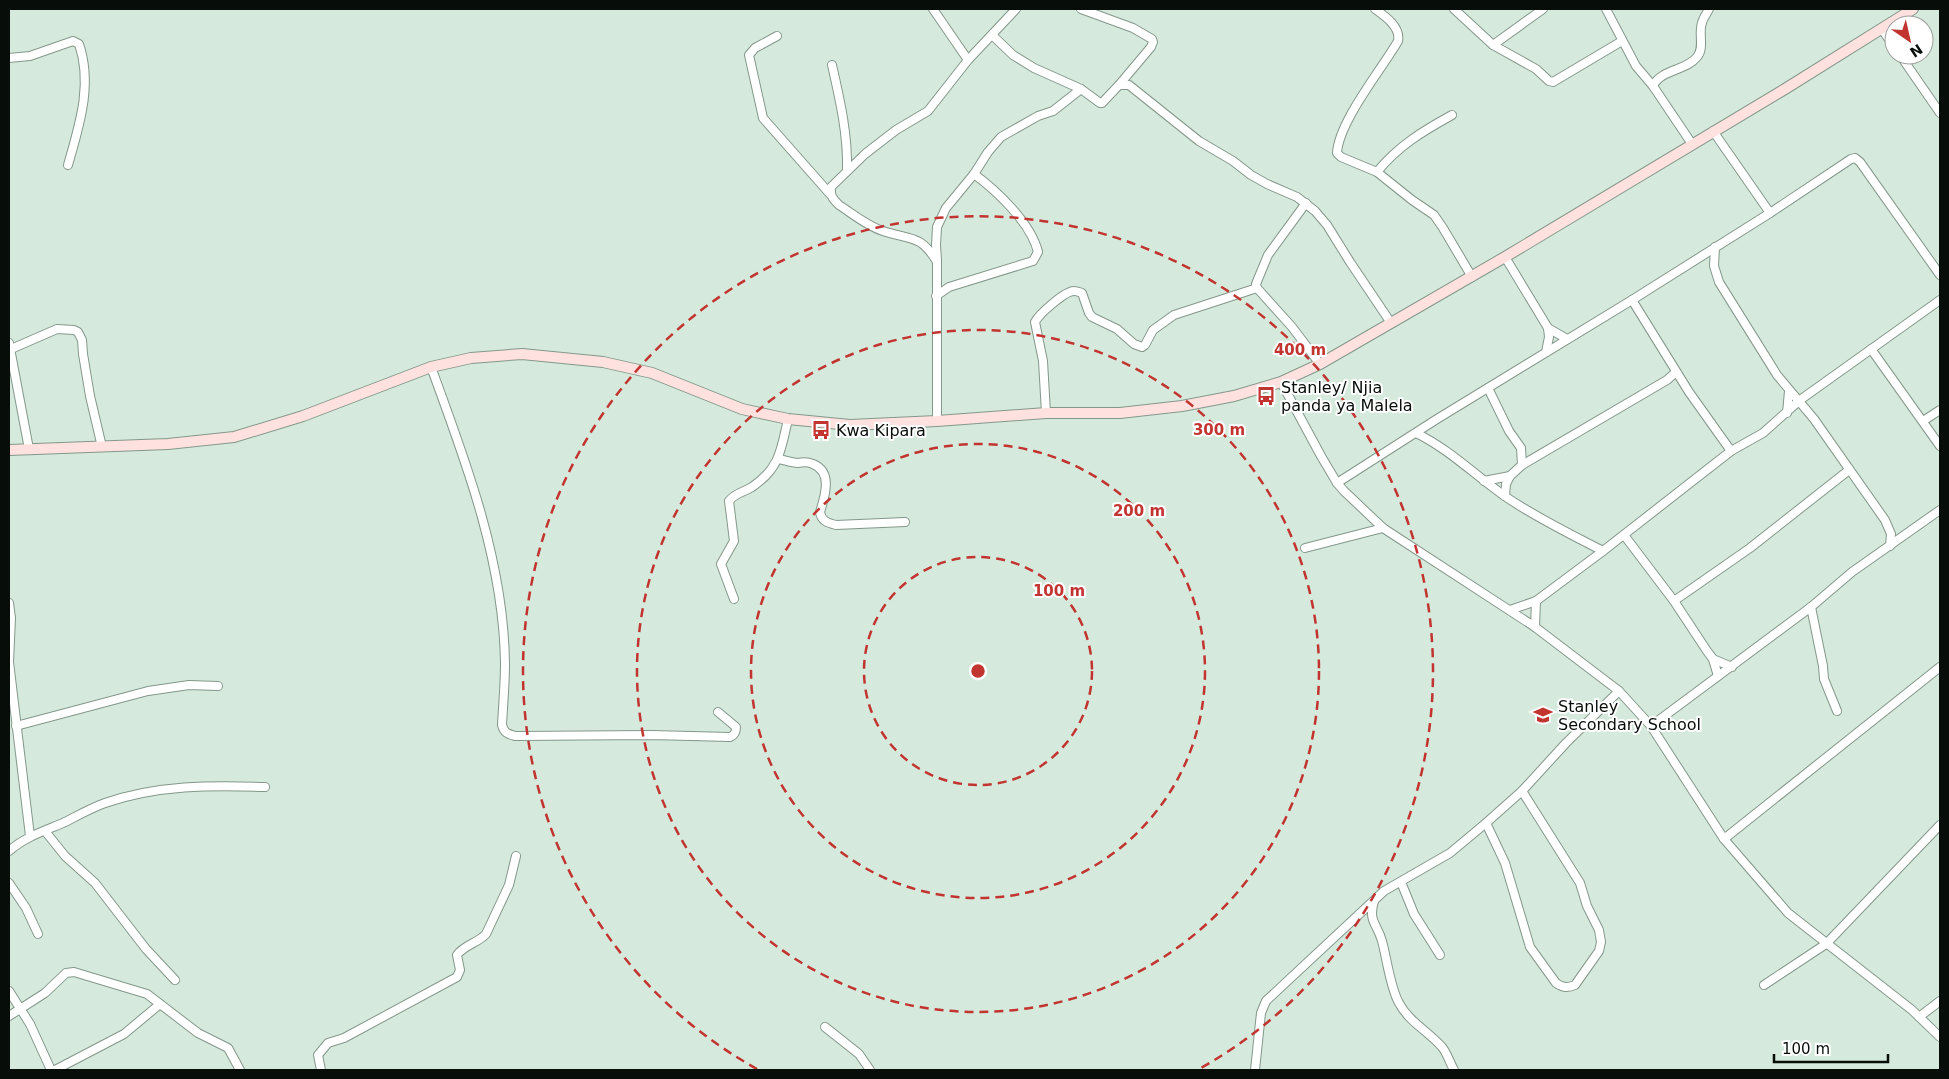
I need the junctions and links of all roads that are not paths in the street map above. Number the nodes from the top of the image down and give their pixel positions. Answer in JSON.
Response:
{"nodes":[{"id":1,"x":934,"y":9,"type":"edge"},
{"id":2,"x":1016,"y":9,"type":"edge"},
{"id":3,"x":1081,"y":9,"type":"edge"},
{"id":4,"x":1375,"y":9,"type":"edge"},
{"id":5,"x":1454,"y":9,"type":"edge"},
{"id":6,"x":1543,"y":9,"type":"edge"},
{"id":7,"x":1606,"y":9,"type":"edge"},
{"id":8,"x":1709,"y":9,"type":"edge"},
{"id":9,"x":1913,"y":9,"type":"edge"},
{"id":10,"x":1882,"y":29,"type":"junction"},
{"id":11,"x":1884,"y":32,"type":"edge"},
{"id":12,"x":776,"y":36,"type":"dead end"},
{"id":13,"x":992,"y":36,"type":"junction"},
{"id":14,"x":1622,"y":41,"type":"junction"},
{"id":15,"x":1493,"y":44,"type":"junction"},
{"id":16,"x":9,"y":58,"type":"edge"},
{"id":17,"x":968,"y":60,"type":"junction"},
{"id":18,"x":832,"y":65,"type":"dead end"},
{"id":19,"x":1907,"y":65,"type":"edge"},
{"id":20,"x":1119,"y":86,"type":"junction"},
{"id":21,"x":1653,"y":86,"type":"junction"},
{"id":22,"x":1080,"y":89,"type":"junction"},
{"id":23,"x":1940,"y":113,"type":"edge"},
{"id":24,"x":1452,"y":115,"type":"dead end"},
{"id":25,"x":1713,"y":131,"type":"junction"},
{"id":26,"x":1692,"y":144,"type":"junction"},
{"id":27,"x":68,"y":165,"type":"dead end"},
{"id":28,"x":847,"y":170,"type":"junction"},
{"id":29,"x":1378,"y":172,"type":"junction"},
{"id":30,"x":974,"y":174,"type":"junction"},
{"id":31,"x":830,"y":194,"type":"junction"},
{"id":32,"x":1306,"y":203,"type":"junction"},
{"id":33,"x":1770,"y":213,"type":"junction"},
{"id":34,"x":1715,"y":247,"type":"junction"},
{"id":35,"x":1505,"y":257,"type":"junction"},
{"id":36,"x":937,"y":262,"type":"junction"},
{"id":37,"x":1940,"y":275,"type":"edge"},
{"id":38,"x":1472,"y":277,"type":"junction"},
{"id":39,"x":1257,"y":288,"type":"junction"},
{"id":40,"x":936,"y":296,"type":"junction"},
{"id":41,"x":1632,"y":300,"type":"junction"},
{"id":42,"x":1940,"y":300,"type":"edge"},
{"id":43,"x":1391,"y":323,"type":"junction"},
{"id":44,"x":1548,"y":328,"type":"junction"},
{"id":45,"x":1567,"y":339,"type":"junction"},
{"id":46,"x":10,"y":346,"type":"edge"},
{"id":47,"x":1871,"y":349,"type":"junction"},
{"id":48,"x":1546,"y":352,"type":"junction"},
{"id":49,"x":1320,"y":364,"type":"junction"},
{"id":50,"x":431,"y":367,"type":"junction"},
{"id":51,"x":1676,"y":372,"type":"junction"},
{"id":52,"x":1281,"y":382,"type":"junction"},
{"id":53,"x":1488,"y":388,"type":"junction"},
{"id":54,"x":1789,"y":391,"type":"junction"},
{"id":55,"x":1800,"y":400,"type":"junction"},
{"id":56,"x":1940,"y":410,"type":"edge"},
{"id":57,"x":1046,"y":413,"type":"junction"},
{"id":58,"x":1787,"y":413,"type":"junction"},
{"id":59,"x":788,"y":419,"type":"junction"},
{"id":60,"x":937,"y":421,"type":"junction"},
{"id":61,"x":1923,"y":422,"type":"junction"},
{"id":62,"x":1416,"y":433,"type":"junction"},
{"id":63,"x":1940,"y":446,"type":"edge"},
{"id":64,"x":102,"y":447,"type":"junction"},
{"id":65,"x":9,"y":450,"type":"edge"},
{"id":66,"x":29,"y":450,"type":"junction"},
{"id":67,"x":1731,"y":451,"type":"junction"},
{"id":68,"x":778,"y":459,"type":"junction"},
{"id":69,"x":1522,"y":465,"type":"junction"},
{"id":70,"x":1849,"y":470,"type":"junction"},
{"id":71,"x":1510,"y":476,"type":"junction"},
{"id":72,"x":1484,"y":481,"type":"junction"},
{"id":73,"x":1337,"y":483,"type":"junction"},
{"id":74,"x":1506,"y":496,"type":"junction"},
{"id":75,"x":1940,"y":510,"type":"edge"},
{"id":76,"x":905,"y":522,"type":"dead end"},
{"id":77,"x":1383,"y":528,"type":"junction"},
{"id":78,"x":1624,"y":535,"type":"junction"},
{"id":79,"x":1890,"y":546,"type":"junction"},
{"id":80,"x":1305,"y":548,"type":"dead end"},
{"id":81,"x":1603,"y":551,"type":"junction"},
{"id":82,"x":734,"y":599,"type":"dead end"},
{"id":83,"x":1536,"y":601,"type":"junction"},
{"id":84,"x":1674,"y":601,"type":"junction"},
{"id":85,"x":9,"y":603,"type":"edge"},
{"id":86,"x":1811,"y":607,"type":"junction"},
{"id":87,"x":1510,"y":610,"type":"junction"},
{"id":88,"x":1534,"y":628,"type":"junction"},
{"id":89,"x":1713,"y":659,"type":"junction"},
{"id":90,"x":1732,"y":667,"type":"junction"},
{"id":91,"x":1940,"y":667,"type":"edge"},
{"id":92,"x":1718,"y":676,"type":"junction"},
{"id":93,"x":218,"y":686,"type":"dead end"},
{"id":94,"x":1619,"y":691,"type":"junction"},
{"id":95,"x":1837,"y":711,"type":"dead end"},
{"id":96,"x":718,"y":712,"type":"dead end"},
{"id":97,"x":16,"y":726,"type":"junction"},
{"id":98,"x":1651,"y":726,"type":"junction"},
{"id":99,"x":265,"y":787,"type":"dead end"},
{"id":100,"x":1522,"y":791,"type":"junction"},
{"id":101,"x":1486,"y":823,"type":"junction"},
{"id":102,"x":1940,"y":825,"type":"edge"},
{"id":103,"x":45,"y":831,"type":"junction"},
{"id":104,"x":30,"y":836,"type":"junction"},
{"id":105,"x":1724,"y":839,"type":"junction"},
{"id":106,"x":9,"y":850,"type":"edge"},
{"id":107,"x":516,"y":856,"type":"dead end"},
{"id":108,"x":1401,"y":882,"type":"junction"},
{"id":109,"x":9,"y":883,"type":"edge"},
{"id":110,"x":1374,"y":901,"type":"junction"},
{"id":111,"x":38,"y":934,"type":"dead end"},
{"id":112,"x":1826,"y":944,"type":"junction"},
{"id":113,"x":1440,"y":955,"type":"dead end"},
{"id":114,"x":175,"y":980,"type":"dead end"},
{"id":115,"x":1764,"y":984,"type":"dead end"},
{"id":116,"x":9,"y":991,"type":"edge"},
{"id":117,"x":1940,"y":1001,"type":"edge"},
{"id":118,"x":160,"y":1004,"type":"junction"},
{"id":119,"x":21,"y":1009,"type":"junction"},
{"id":120,"x":9,"y":1016,"type":"edge"},
{"id":121,"x":1920,"y":1016,"type":"junction"},
{"id":122,"x":825,"y":1027,"type":"dead end"},
{"id":123,"x":1940,"y":1037,"type":"edge"},
{"id":124,"x":51,"y":1070,"type":"edge"},
{"id":125,"x":55,"y":1070,"type":"edge"},
{"id":126,"x":240,"y":1070,"type":"edge"},
{"id":127,"x":321,"y":1070,"type":"edge"},
{"id":128,"x":870,"y":1070,"type":"edge"},
{"id":129,"x":1255,"y":1070,"type":"edge"},
{"id":130,"x":1454,"y":1070,"type":"edge"}],
"edges":[{"from":1,"to":17,"type":"street"},
{"from":2,"to":13,"type":"street"},
{"from":3,"to":20,"type":"street"},
{"from":4,"to":29,"type":"street"},
{"from":5,"to":15,"type":"street"},
{"from":6,"to":15,"type":"street"},
{"from":7,"to":14,"type":"street"},
{"from":8,"to":21,"type":"street"},
{"from":9,"to":10,"type":"main road"},
{"from":10,"to":11,"type":"street"},
{"from":10,"to":25,"type":"main road"},
{"from":12,"to":31,"type":"street"},
{"from":13,"to":17,"type":"street"},
{"from":13,"to":22,"type":"street"},
{"from":14,"to":15,"type":"street"},
{"from":14,"to":21,"type":"street"},
{"from":16,"to":27,"type":"street"},
{"from":17,"to":28,"type":"street"},
{"from":18,"to":28,"type":"street"},
{"from":19,"to":23,"type":"street"},
{"from":20,"to":22,"type":"street"},
{"from":20,"to":32,"type":"street"},
{"from":21,"to":26,"type":"street"},
{"from":22,"to":30,"type":"street"},
{"from":24,"to":29,"type":"street"},
{"from":25,"to":26,"type":"main road"},
{"from":25,"to":33,"type":"street"},
{"from":26,"to":35,"type":"main road"},
{"from":28,"to":31,"type":"street"},
{"from":29,"to":38,"type":"street"},
{"from":30,"to":36,"type":"street"},
{"from":30,"to":40,"type":"street"},
{"from":31,"to":36,"type":"street"},
{"from":32,"to":39,"type":"street"},
{"from":32,"to":43,"type":"street"},
{"from":33,"to":34,"type":"street"},
{"from":33,"to":37,"type":"street"},
{"from":34,"to":41,"type":"street"},
{"from":34,"to":54,"type":"street"},
{"from":35,"to":38,"type":"main road"},
{"from":35,"to":44,"type":"street"},
{"from":36,"to":40,"type":"street"},
{"from":38,"to":43,"type":"main road"},
{"from":39,"to":49,"type":"street"},
{"from":39,"to":57,"type":"street"},
{"from":40,"to":60,"type":"street"},
{"from":41,"to":45,"type":"street"},
{"from":41,"to":51,"type":"street"},
{"from":42,"to":47,"type":"street"},
{"from":43,"to":49,"type":"main road"},
{"from":44,"to":45,"type":"street"},
{"from":44,"to":48,"type":"street"},
{"from":45,"to":48,"type":"street"},
{"from":46,"to":64,"type":"street"},
{"from":46,"to":66,"type":"street"},
{"from":47,"to":55,"type":"street"},
{"from":47,"to":61,"type":"street"},
{"from":48,"to":53,"type":"street"},
{"from":49,"to":52,"type":"main road"},
{"from":50,"to":59,"type":"main road"},
{"from":50,"to":64,"type":"main road"},
{"from":50,"to":96,"type":"street"},
{"from":51,"to":67,"type":"street"},
{"from":51,"to":69,"type":"street"},
{"from":52,"to":57,"type":"main road"},
{"from":52,"to":73,"type":"street"},
{"from":53,"to":62,"type":"street"},
{"from":53,"to":69,"type":"street"},
{"from":54,"to":55,"type":"street"},
{"from":54,"to":58,"type":"street"},
{"from":55,"to":58,"type":"street"},
{"from":55,"to":70,"type":"street"},
{"from":56,"to":61,"type":"street"},
{"from":57,"to":60,"type":"main road"},
{"from":58,"to":67,"type":"street"},
{"from":59,"to":60,"type":"main road"},
{"from":59,"to":68,"type":"street"},
{"from":61,"to":63,"type":"street"},
{"from":62,"to":72,"type":"street"},
{"from":62,"to":73,"type":"street"},
{"from":64,"to":66,"type":"main road"},
{"from":65,"to":66,"type":"main road"},
{"from":67,"to":78,"type":"street"},
{"from":68,"to":76,"type":"street"},
{"from":68,"to":82,"type":"street"},
{"from":69,"to":71,"type":"street"},
{"from":70,"to":79,"type":"street"},
{"from":70,"to":84,"type":"street"},
{"from":71,"to":72,"type":"street"},
{"from":71,"to":74,"type":"street"},
{"from":72,"to":74,"type":"street"},
{"from":73,"to":77,"type":"street"},
{"from":74,"to":81,"type":"street"},
{"from":75,"to":79,"type":"street"},
{"from":77,"to":80,"type":"street"},
{"from":77,"to":87,"type":"street"},
{"from":78,"to":81,"type":"street"},
{"from":78,"to":84,"type":"street"},
{"from":79,"to":86,"type":"street"},
{"from":81,"to":83,"type":"street"},
{"from":83,"to":87,"type":"street"},
{"from":83,"to":88,"type":"street"},
{"from":84,"to":89,"type":"street"},
{"from":85,"to":97,"type":"street"},
{"from":86,"to":90,"type":"street"},
{"from":86,"to":95,"type":"street"},
{"from":87,"to":88,"type":"street"},
{"from":88,"to":94,"type":"street"},
{"from":89,"to":90,"type":"street"},
{"from":89,"to":92,"type":"street"},
{"from":90,"to":92,"type":"street"},
{"from":91,"to":105,"type":"street"},
{"from":92,"to":98,"type":"street"},
{"from":93,"to":97,"type":"street"},
{"from":94,"to":98,"type":"street"},
{"from":94,"to":100,"type":"street"},
{"from":97,"to":104,"type":"street"},
{"from":98,"to":105,"type":"street"},
{"from":99,"to":103,"type":"street"},
{"from":100,"to":101,"type":"street"},
{"from":100,"to":101,"type":"street"},
{"from":101,"to":108,"type":"street"},
{"from":102,"to":112,"type":"street"},
{"from":103,"to":104,"type":"street"},
{"from":103,"to":114,"type":"street"},
{"from":104,"to":106,"type":"street"},
{"from":105,"to":112,"type":"street"},
{"from":107,"to":127,"type":"street"},
{"from":108,"to":110,"type":"street"},
{"from":108,"to":113,"type":"street"},
{"from":109,"to":111,"type":"street"},
{"from":110,"to":129,"type":"street"},
{"from":110,"to":130,"type":"street"},
{"from":112,"to":115,"type":"street"},
{"from":112,"to":121,"type":"street"},
{"from":116,"to":119,"type":"street"},
{"from":117,"to":121,"type":"street"},
{"from":118,"to":119,"type":"street"},
{"from":118,"to":125,"type":"street"},
{"from":118,"to":126,"type":"street"},
{"from":119,"to":120,"type":"street"},
{"from":119,"to":124,"type":"street"},
{"from":121,"to":123,"type":"street"},
{"from":122,"to":128,"type":"street"}]}
